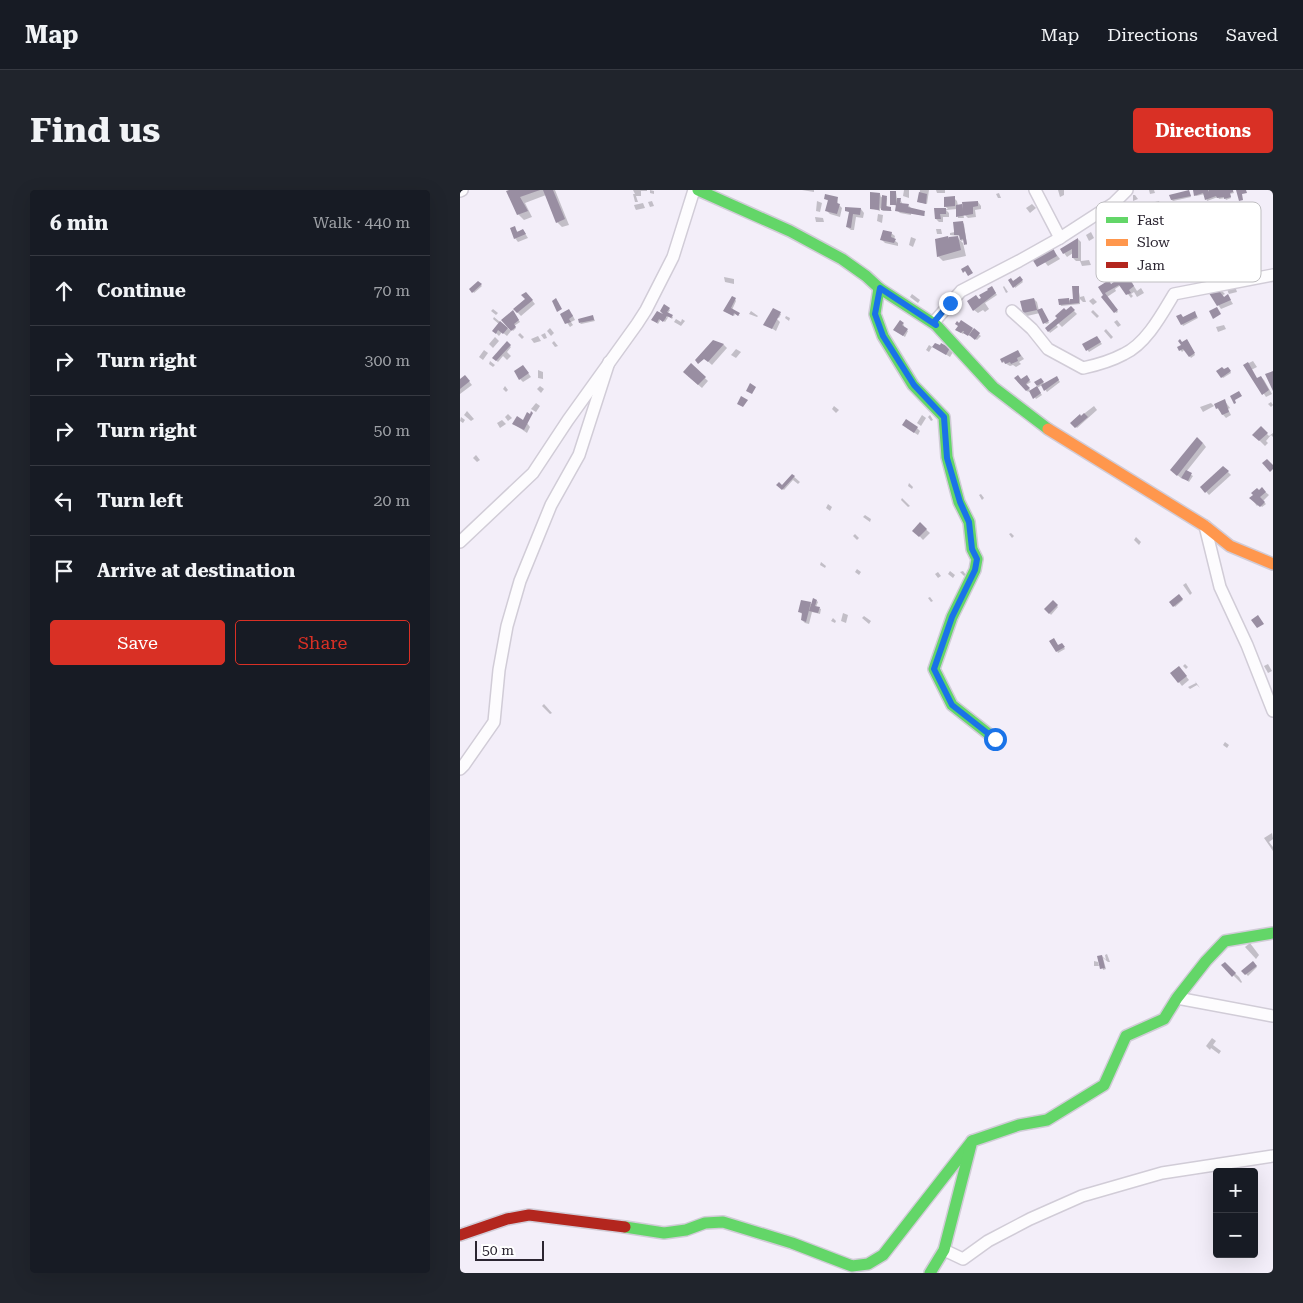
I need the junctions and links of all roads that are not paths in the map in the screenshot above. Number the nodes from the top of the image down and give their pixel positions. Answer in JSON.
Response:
{"nodes":[{"id":1,"x":696,"y":190,"type":"edge"},
{"id":2,"x":1035,"y":190,"type":"edge"},
{"id":3,"x":1127,"y":190,"type":"edge"},
{"id":4,"x":1115,"y":202,"type":"edge"},
{"id":5,"x":1096,"y":215,"type":"edge"},
{"id":6,"x":1060,"y":238,"type":"junction"},
{"id":7,"x":1237,"y":282,"type":"edge"},
{"id":8,"x":880,"y":288,"type":"junction"},
{"id":9,"x":1012,"y":311,"type":"dead end"},
{"id":10,"x":936,"y":325,"type":"junction"},
{"id":11,"x":609,"y":362,"type":"junction"},
{"id":12,"x":1205,"y":526,"type":"junction"},
{"id":13,"x":460,"y":542,"type":"edge"},
{"id":14,"x":1273,"y":564,"type":"edge"},
{"id":15,"x":1273,"y":711,"type":"edge"},
{"id":16,"x":995,"y":739,"type":"dead end"},
{"id":17,"x":460,"y":769,"type":"edge"},
{"id":18,"x":1273,"y":933,"type":"edge"},
{"id":19,"x":1177,"y":998,"type":"junction"},
{"id":20,"x":1273,"y":1016,"type":"edge"},
{"id":21,"x":972,"y":1141,"type":"junction"},
{"id":22,"x":1273,"y":1156,"type":"edge"},
{"id":23,"x":460,"y":1235,"type":"edge"},
{"id":24,"x":944,"y":1250,"type":"junction"},
{"id":25,"x":930,"y":1273,"type":"edge"}],
"edges":[{"from":1,"to":8,"type":"street"},
{"from":1,"to":11,"type":"street"},
{"from":2,"to":6,"type":"street"},
{"from":3,"to":4,"type":"street"},
{"from":5,"to":6,"type":"street"},
{"from":6,"to":10,"type":"street"},
{"from":7,"to":9,"type":"street"},
{"from":8,"to":10,"type":"street"},
{"from":8,"to":16,"type":"street"},
{"from":10,"to":12,"type":"street"},
{"from":11,"to":13,"type":"street"},
{"from":11,"to":17,"type":"street"},
{"from":12,"to":14,"type":"street"},
{"from":12,"to":15,"type":"street"},
{"from":18,"to":19,"type":"street"},
{"from":19,"to":20,"type":"street"},
{"from":19,"to":21,"type":"street"},
{"from":21,"to":23,"type":"street"},
{"from":21,"to":24,"type":"street"},
{"from":22,"to":24,"type":"street"},
{"from":24,"to":25,"type":"street"}]}
